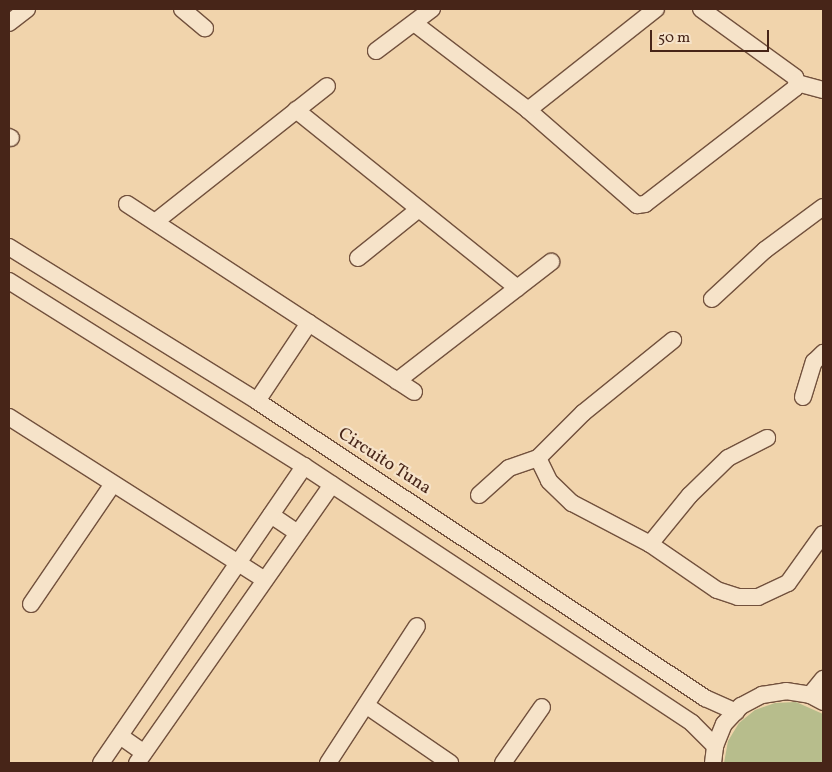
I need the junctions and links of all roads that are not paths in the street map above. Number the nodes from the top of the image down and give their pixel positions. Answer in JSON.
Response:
{"nodes":[{"id":1,"x":27,"y":9,"type":"edge"},
{"id":2,"x":182,"y":9,"type":"edge"},
{"id":3,"x":432,"y":9,"type":"edge"},
{"id":4,"x":656,"y":9,"type":"edge"},
{"id":5,"x":701,"y":9,"type":"edge"},
{"id":6,"x":9,"y":23,"type":"edge"},
{"id":7,"x":414,"y":23,"type":"junction"},
{"id":8,"x":205,"y":28,"type":"dead end"},
{"id":9,"x":376,"y":51,"type":"dead end"},
{"id":10,"x":797,"y":83,"type":"junction"},
{"id":11,"x":327,"y":86,"type":"dead end"},
{"id":12,"x":823,"y":90,"type":"edge"},
{"id":13,"x":296,"y":110,"type":"junction"},
{"id":14,"x":528,"y":110,"type":"junction"},
{"id":15,"x":127,"y":204,"type":"dead end"},
{"id":16,"x":823,"y":206,"type":"edge"},
{"id":17,"x":419,"y":209,"type":"junction"},
{"id":18,"x":155,"y":222,"type":"junction"},
{"id":19,"x":9,"y":247,"type":"edge"},
{"id":20,"x":358,"y":258,"type":"dead end"},
{"id":21,"x":551,"y":262,"type":"dead end"},
{"id":22,"x":9,"y":281,"type":"edge"},
{"id":23,"x":517,"y":288,"type":"junction"},
{"id":24,"x":712,"y":299,"type":"dead end"},
{"id":25,"x":309,"y":323,"type":"junction"},
{"id":26,"x":673,"y":340,"type":"dead end"},
{"id":27,"x":823,"y":353,"type":"edge"},
{"id":28,"x":397,"y":381,"type":"junction"},
{"id":29,"x":414,"y":392,"type":"dead end"},
{"id":30,"x":803,"y":397,"type":"dead end"},
{"id":31,"x":257,"y":401,"type":"junction"},
{"id":32,"x":9,"y":417,"type":"edge"},
{"id":33,"x":767,"y":438,"type":"dead end"},
{"id":34,"x":538,"y":458,"type":"junction"},
{"id":35,"x":304,"y":466,"type":"junction"},
{"id":36,"x":113,"y":484,"type":"junction"},
{"id":37,"x":332,"y":485,"type":"junction"},
{"id":38,"x":479,"y":495,"type":"dead end"},
{"id":39,"x":271,"y":515,"type":"junction"},
{"id":40,"x":298,"y":533,"type":"junction"},
{"id":41,"x":823,"y":534,"type":"edge"},
{"id":42,"x":650,"y":544,"type":"junction"},
{"id":43,"x":239,"y":563,"type":"junction"},
{"id":44,"x":265,"y":580,"type":"junction"},
{"id":45,"x":32,"y":604,"type":"dead end"},
{"id":46,"x":417,"y":626,"type":"dead end"},
{"id":47,"x":823,"y":679,"type":"edge"},
{"id":48,"x":817,"y":698,"type":"edge"},
{"id":49,"x":367,"y":706,"type":"junction"},
{"id":50,"x":542,"y":707,"type":"dead end"},
{"id":51,"x":736,"y":712,"type":"junction"},
{"id":52,"x":120,"y":736,"type":"junction"},
{"id":53,"x":715,"y":746,"type":"junction"},
{"id":54,"x":140,"y":758,"type":"edge"},
{"id":55,"x":101,"y":763,"type":"edge"},
{"id":56,"x":328,"y":763,"type":"edge"},
{"id":57,"x":450,"y":763,"type":"edge"},
{"id":58,"x":502,"y":763,"type":"edge"},
{"id":59,"x":713,"y":763,"type":"edge"}],
"edges":[{"from":1,"to":6,"type":"street"},
{"from":2,"to":8,"type":"street"},
{"from":3,"to":7,"type":"street"},
{"from":4,"to":14,"type":"street"},
{"from":5,"to":10,"type":"street"},
{"from":7,"to":9,"type":"street"},
{"from":7,"to":14,"type":"street"},
{"from":10,"to":12,"type":"street"},
{"from":10,"to":14,"type":"street"},
{"from":11,"to":13,"type":"street"},
{"from":13,"to":17,"type":"street"},
{"from":13,"to":18,"type":"street"},
{"from":15,"to":18,"type":"street"},
{"from":16,"to":24,"type":"street"},
{"from":17,"to":20,"type":"street"},
{"from":17,"to":23,"type":"street"},
{"from":18,"to":25,"type":"street"},
{"from":19,"to":31,"type":"street","name":"Circuito Tuna"},
{"from":21,"to":23,"type":"street"},
{"from":22,"to":35,"type":"street"},
{"from":23,"to":28,"type":"street"},
{"from":25,"to":28,"type":"street"},
{"from":25,"to":31,"type":"street"},
{"from":26,"to":34,"type":"street"},
{"from":27,"to":30,"type":"street"},
{"from":28,"to":29,"type":"street"},
{"from":31,"to":51,"type":"street","name":"Circuito Tuna"},
{"from":32,"to":36,"type":"street"},
{"from":33,"to":42,"type":"street"},
{"from":34,"to":38,"type":"street"},
{"from":34,"to":42,"type":"street"},
{"from":35,"to":37,"type":"street"},
{"from":35,"to":39,"type":"street"},
{"from":36,"to":43,"type":"street"},
{"from":36,"to":45,"type":"street"},
{"from":37,"to":40,"type":"street"},
{"from":37,"to":53,"type":"street"},
{"from":39,"to":40,"type":"street"},
{"from":39,"to":43,"type":"street"},
{"from":40,"to":44,"type":"street"},
{"from":41,"to":42,"type":"street"},
{"from":43,"to":44,"type":"street"},
{"from":43,"to":52,"type":"street"},
{"from":44,"to":54,"type":"street"},
{"from":46,"to":49,"type":"street"},
{"from":47,"to":48,"type":"street"},
{"from":48,"to":51,"type":"street"},
{"from":49,"to":56,"type":"street"},
{"from":49,"to":57,"type":"street"},
{"from":50,"to":58,"type":"street"},
{"from":51,"to":53,"type":"street"},
{"from":52,"to":54,"type":"street"},
{"from":52,"to":55,"type":"street"},
{"from":53,"to":59,"type":"street"}]}
